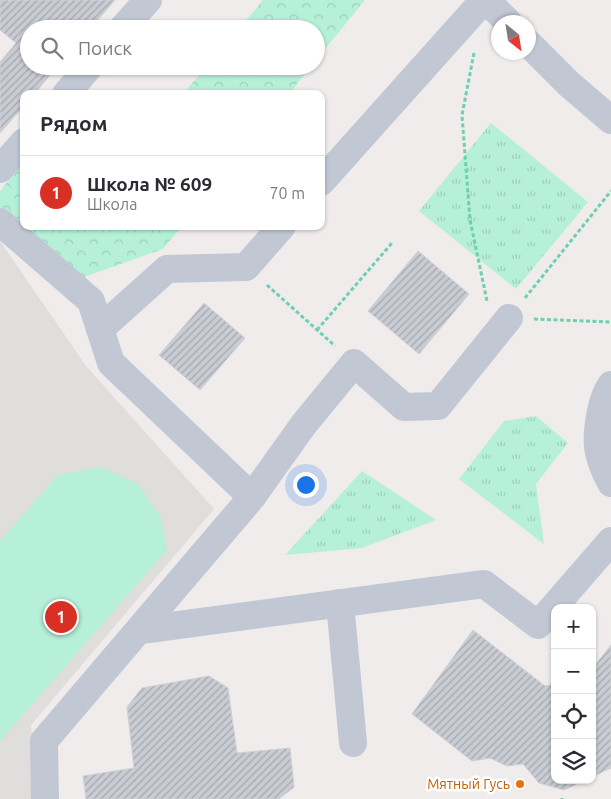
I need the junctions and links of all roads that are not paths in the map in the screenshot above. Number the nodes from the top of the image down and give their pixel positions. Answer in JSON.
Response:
{"nodes":[{"id":1,"x":148,"y":0,"type":"edge"},
{"id":2,"x":485,"y":0,"type":"edge"},
{"id":3,"x":501,"y":15,"type":"edge"},
{"id":4,"x":130,"y":20,"type":"edge"},
{"id":5,"x":536,"y":51,"type":"edge"},
{"id":6,"x":82,"y":75,"type":"edge"},
{"id":7,"x":69,"y":90,"type":"edge"},
{"id":8,"x":611,"y":120,"type":"edge"},
{"id":9,"x":20,"y":146,"type":"edge"},
{"id":10,"x":0,"y":169,"type":"edge"},
{"id":11,"x":325,"y":178,"type":"edge"},
{"id":12,"x":0,"y":222,"type":"edge"},
{"id":13,"x":278,"y":230,"type":"edge"},
{"id":14,"x":502,"y":327,"type":"road end"},
{"id":15,"x":100,"y":329,"type":"junction"},
{"id":16,"x":611,"y":385,"type":"edge"},
{"id":17,"x":611,"y":483,"type":"edge"},
{"id":18,"x":252,"y":497,"type":"junction"},
{"id":19,"x":611,"y":541,"type":"edge"},
{"id":20,"x":340,"y":603,"type":"junction"},
{"id":21,"x":141,"y":630,"type":"junction"},
{"id":22,"x":354,"y":744,"type":"dead end"},
{"id":23,"x":44,"y":799,"type":"edge"}],
"edges":[{"from":1,"to":4,"type":"lane"},
{"from":2,"to":3,"type":"lane"},
{"from":2,"to":11,"type":"lane"},
{"from":5,"to":8,"type":"lane"},
{"from":6,"to":7,"type":"lane"},
{"from":9,"to":10,"type":"lane"},
{"from":12,"to":15,"type":"lane"},
{"from":13,"to":15,"type":"lane"},
{"from":14,"to":18,"type":"lane"},
{"from":15,"to":18,"type":"lane"},
{"from":16,"to":17,"type":"lane"},
{"from":18,"to":21,"type":"lane"},
{"from":19,"to":20,"type":"lane"},
{"from":20,"to":21,"type":"lane"},
{"from":20,"to":22,"type":"lane"},
{"from":21,"to":23,"type":"lane"}]}
